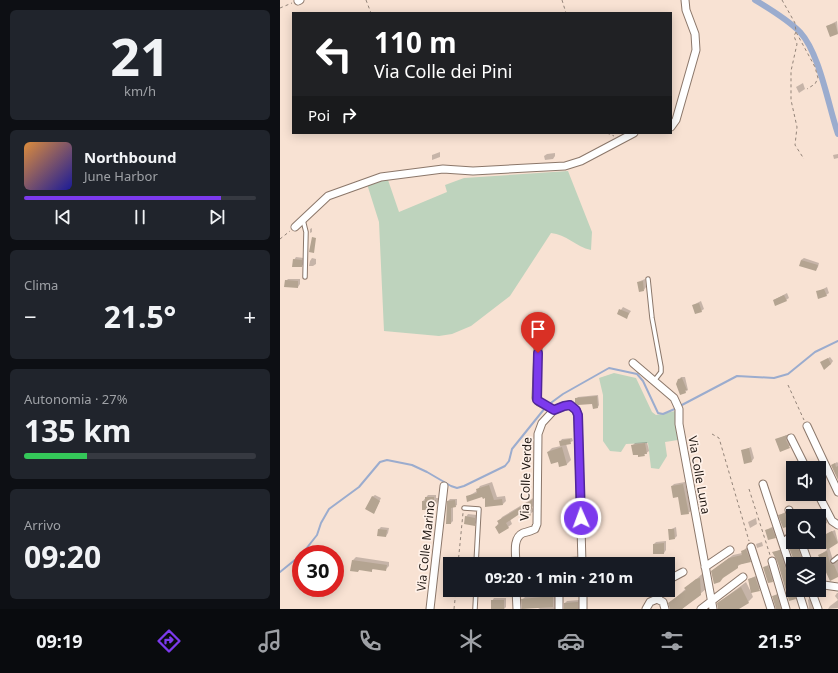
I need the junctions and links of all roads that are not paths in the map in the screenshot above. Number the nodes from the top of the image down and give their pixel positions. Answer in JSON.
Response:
{"nodes":[{"id":1,"x":685,"y":0,"type":"edge"},
{"id":2,"x":672,"y":126,"type":"edge"},
{"id":3,"x":632,"y":134,"type":"edge"},
{"id":4,"x":303,"y":220,"type":"junction"},
{"id":5,"x":295,"y":227,"type":"road end"},
{"id":6,"x":305,"y":277,"type":"dead end"},
{"id":7,"x":648,"y":279,"type":"dead end"},
{"id":8,"x":539,"y":326,"type":"dead end"},
{"id":9,"x":633,"y":363,"type":"dead end"},
{"id":10,"x":654,"y":382,"type":"junction"},
{"id":11,"x":550,"y":407,"type":"junction"},
{"id":12,"x":807,"y":426,"type":"road end"},
{"id":13,"x":791,"y":438,"type":"dead end"},
{"id":14,"x":802,"y":461,"type":"edge"},
{"id":15,"x":763,"y":484,"type":"dead end"},
{"id":16,"x":444,"y":486,"type":"dead end"},
{"id":17,"x":838,"y":492,"type":"edge"},
{"id":18,"x":822,"y":501,"type":"edge"},
{"id":19,"x":464,"y":508,"type":"road end"},
{"id":20,"x":838,"y":525,"type":"edge"},
{"id":21,"x":786,"y":541,"type":"edge"},
{"id":22,"x":783,"y":544,"type":"junction"},
{"id":23,"x":751,"y":547,"type":"road end"},
{"id":24,"x":730,"y":550,"type":"dead end"},
{"id":25,"x":558,"y":553,"type":"dead end"},
{"id":26,"x":476,"y":557,"type":"edge"},
{"id":27,"x":516,"y":557,"type":"edge"},
{"id":28,"x":558,"y":557,"type":"edge"},
{"id":29,"x":582,"y":557,"type":"edge"},
{"id":30,"x":787,"y":557,"type":"edge"},
{"id":31,"x":838,"y":557,"type":"edge"},
{"id":32,"x":772,"y":561,"type":"road end"},
{"id":33,"x":833,"y":561,"type":"dead end"},
{"id":34,"x":705,"y":568,"type":"junction"},
{"id":35,"x":683,"y":572,"type":"dead end"},
{"id":36,"x":675,"y":576,"type":"edge"},
{"id":37,"x":743,"y":577,"type":"dead end"},
{"id":38,"x":826,"y":585,"type":"edge"},
{"id":39,"x":838,"y":587,"type":"edge"},
{"id":40,"x":476,"y":597,"type":"edge"},
{"id":41,"x":516,"y":597,"type":"edge"},
{"id":42,"x":559,"y":597,"type":"edge"},
{"id":43,"x":583,"y":597,"type":"edge"},
{"id":44,"x":800,"y":597,"type":"edge"},
{"id":45,"x":814,"y":597,"type":"edge"},
{"id":46,"x":657,"y":599,"type":"joint"},
{"id":47,"x":711,"y":600,"type":"junction"},
{"id":48,"x":430,"y":609,"type":"edge"},
{"id":49,"x":475,"y":609,"type":"edge"},
{"id":50,"x":516,"y":609,"type":"edge"},
{"id":51,"x":559,"y":609,"type":"edge"},
{"id":52,"x":583,"y":609,"type":"edge"},
{"id":53,"x":646,"y":609,"type":"edge"},
{"id":54,"x":665,"y":609,"type":"edge"},
{"id":55,"x":701,"y":609,"type":"edge"},
{"id":56,"x":713,"y":609,"type":"edge"},
{"id":57,"x":771,"y":609,"type":"edge"},
{"id":58,"x":786,"y":609,"type":"edge"},
{"id":59,"x":804,"y":609,"type":"edge"},
{"id":60,"x":818,"y":609,"type":"edge"}],
"edges":[{"from":1,"to":2,"type":"street"},
{"from":3,"to":4,"type":"street"},
{"from":4,"to":5,"type":"street"},
{"from":4,"to":6,"type":"lane"},
{"from":7,"to":10,"type":"lane"},
{"from":8,"to":11,"type":"street"},
{"from":9,"to":10,"type":"street","name":"Via Colle Luna"},
{"from":10,"to":34,"type":"street","name":"Via Colle Luna"},
{"from":11,"to":27,"type":"street","name":"Via Colle Verde"},
{"from":11,"to":29,"type":"street"},
{"from":12,"to":17,"type":"street"},
{"from":13,"to":14,"type":"street"},
{"from":15,"to":22,"type":"street"},
{"from":16,"to":48,"type":"street","name":"Via Colle Marino"},
{"from":18,"to":20,"type":"street"},
{"from":19,"to":26,"type":"lane"},
{"from":21,"to":22,"type":"street"},
{"from":22,"to":30,"type":"street"},
{"from":23,"to":57,"type":"street"},
{"from":24,"to":34,"type":"street"},
{"from":25,"to":28,"type":"street"},
{"from":31,"to":33,"type":"lane"},
{"from":32,"to":58,"type":"street"},
{"from":34,"to":47,"type":"street","name":"Via Colle Luna"},
{"from":35,"to":36,"type":"street"},
{"from":37,"to":47,"type":"street"},
{"from":38,"to":39,"type":"street"},
{"from":40,"to":49,"type":"lane"},
{"from":41,"to":50,"type":"street"},
{"from":42,"to":51,"type":"street"},
{"from":43,"to":52,"type":"street"},
{"from":44,"to":59,"type":"street"},
{"from":45,"to":60,"type":"street"},
{"from":46,"to":53,"type":"street"},
{"from":46,"to":54,"type":"street"},
{"from":47,"to":55,"type":"street"},
{"from":47,"to":56,"type":"street","name":"Via Colle Luna"}]}
